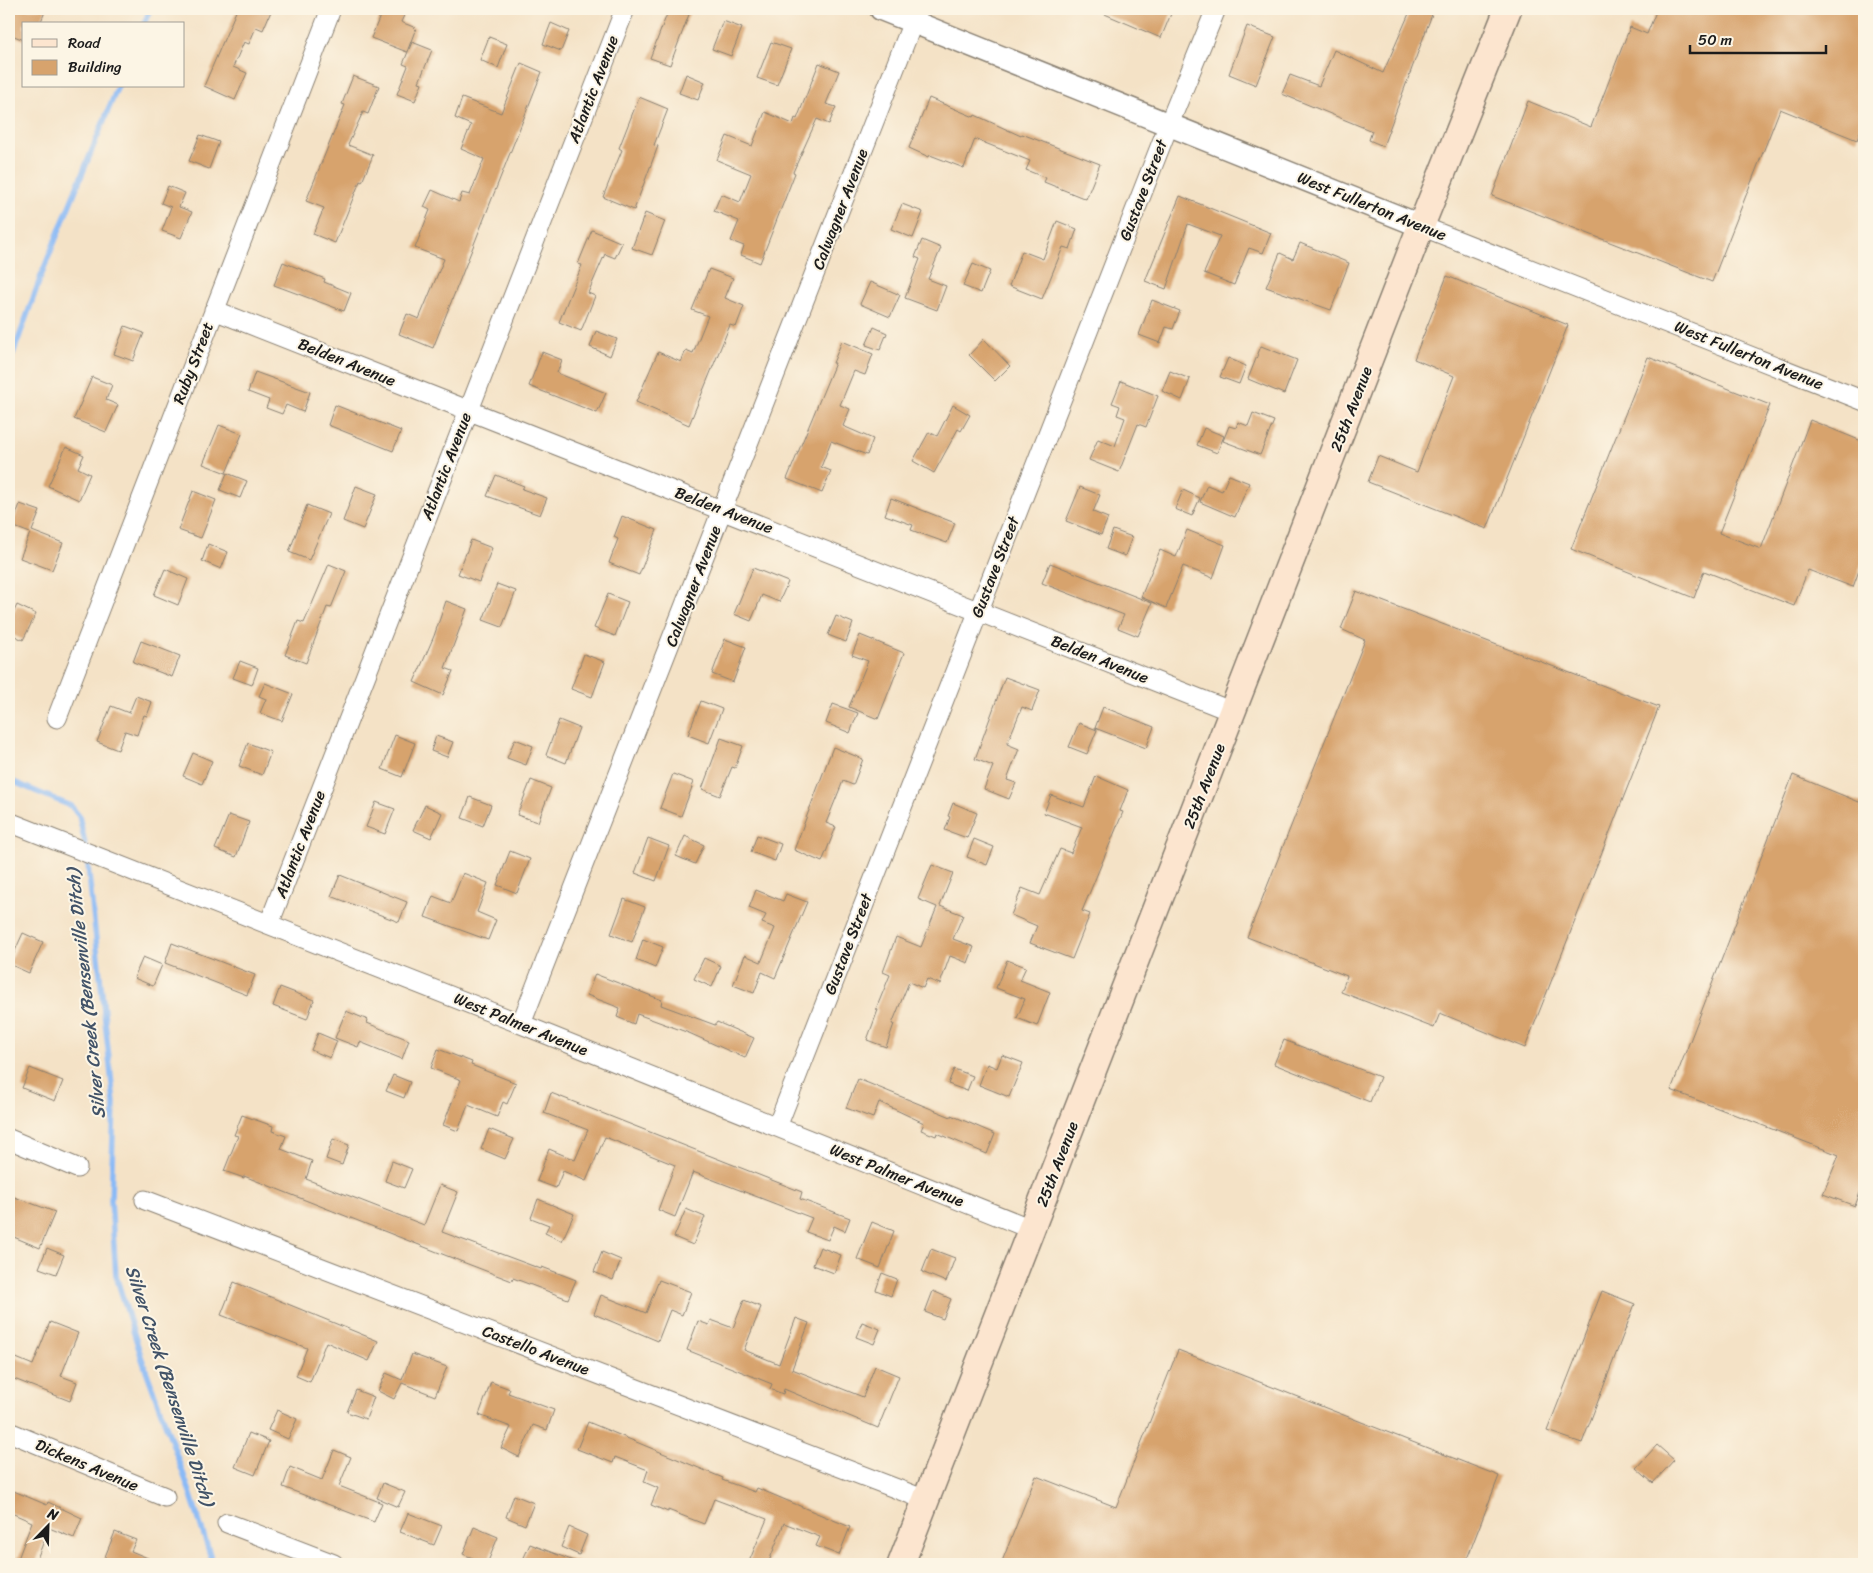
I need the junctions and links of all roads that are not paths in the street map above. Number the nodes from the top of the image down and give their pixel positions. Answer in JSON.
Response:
{"nodes":[{"id":1,"x":331,"y":9,"type":"edge"},
{"id":2,"x":625,"y":9,"type":"edge"},
{"id":3,"x":881,"y":9,"type":"edge"},
{"id":4,"x":1216,"y":9,"type":"edge"},
{"id":5,"x":1508,"y":9,"type":"edge"},
{"id":6,"x":916,"y":15,"type":"edge"},
{"id":7,"x":1169,"y":124,"type":"junction"},
{"id":8,"x":1422,"y":226,"type":"junction"},
{"id":9,"x":214,"y":310,"type":"junction"},
{"id":10,"x":1864,"y":401,"type":"edge"},
{"id":11,"x":467,"y":410,"type":"junction"},
{"id":12,"x":723,"y":510,"type":"junction"},
{"id":13,"x":978,"y":610,"type":"junction"},
{"id":14,"x":1233,"y":712,"type":"junction"},
{"id":15,"x":57,"y":718,"type":"dead end"},
{"id":16,"x":9,"y":824,"type":"edge"},
{"id":17,"x":269,"y":924,"type":"junction"},
{"id":18,"x":521,"y":1024,"type":"junction"},
{"id":19,"x":777,"y":1127,"type":"junction"},
{"id":20,"x":9,"y":1139,"type":"edge"},
{"id":21,"x":77,"y":1168,"type":"dead end"},
{"id":22,"x":145,"y":1200,"type":"dead end"},
{"id":23,"x":1032,"y":1229,"type":"junction"},
{"id":24,"x":9,"y":1432,"type":"edge"},
{"id":25,"x":165,"y":1497,"type":"dead end"},
{"id":26,"x":926,"y":1500,"type":"junction"},
{"id":27,"x":228,"y":1523,"type":"dead end"},
{"id":28,"x":334,"y":1564,"type":"edge"},
{"id":29,"x":901,"y":1564,"type":"edge"}],
"edges":[{"from":1,"to":9,"type":"street","name":"Ruby Street"},
{"from":2,"to":11,"type":"street","name":"Atlantic Avenue"},
{"from":3,"to":6,"type":"street","name":"West Fullerton Avenue"},
{"from":4,"to":7,"type":"street","name":"Gustave Street"},
{"from":5,"to":8,"type":"main road","name":"25th Avenue"},
{"from":6,"to":7,"type":"street","name":"West Fullerton Avenue"},
{"from":6,"to":12,"type":"street","name":"Calwagner Avenue"},
{"from":7,"to":8,"type":"street","name":"West Fullerton Avenue"},
{"from":7,"to":13,"type":"street","name":"Gustave Street"},
{"from":8,"to":10,"type":"street","name":"West Fullerton Avenue"},
{"from":8,"to":14,"type":"main road","name":"25th Avenue"},
{"from":9,"to":11,"type":"street","name":"Belden Avenue"},
{"from":9,"to":15,"type":"street","name":"Ruby Street"},
{"from":11,"to":12,"type":"street","name":"Belden Avenue"},
{"from":11,"to":17,"type":"street","name":"Atlantic Avenue"},
{"from":12,"to":13,"type":"street","name":"Belden Avenue"},
{"from":12,"to":18,"type":"street","name":"Calwagner Avenue"},
{"from":13,"to":14,"type":"street","name":"Belden Avenue"},
{"from":13,"to":19,"type":"street","name":"Gustave Street"},
{"from":14,"to":23,"type":"main road","name":"25th Avenue"},
{"from":16,"to":17,"type":"street","name":"West Palmer Avenue"},
{"from":17,"to":18,"type":"street","name":"West Palmer Avenue"},
{"from":18,"to":19,"type":"street","name":"West Palmer Avenue"},
{"from":19,"to":23,"type":"street","name":"West Palmer Avenue"},
{"from":20,"to":21,"type":"street"},
{"from":22,"to":26,"type":"street","name":"Castello Avenue"},
{"from":23,"to":26,"type":"main road","name":"25th Avenue"},
{"from":24,"to":25,"type":"street","name":"Dickens Avenue"},
{"from":26,"to":29,"type":"main road","name":"25th Avenue"},
{"from":27,"to":28,"type":"street"}]}
